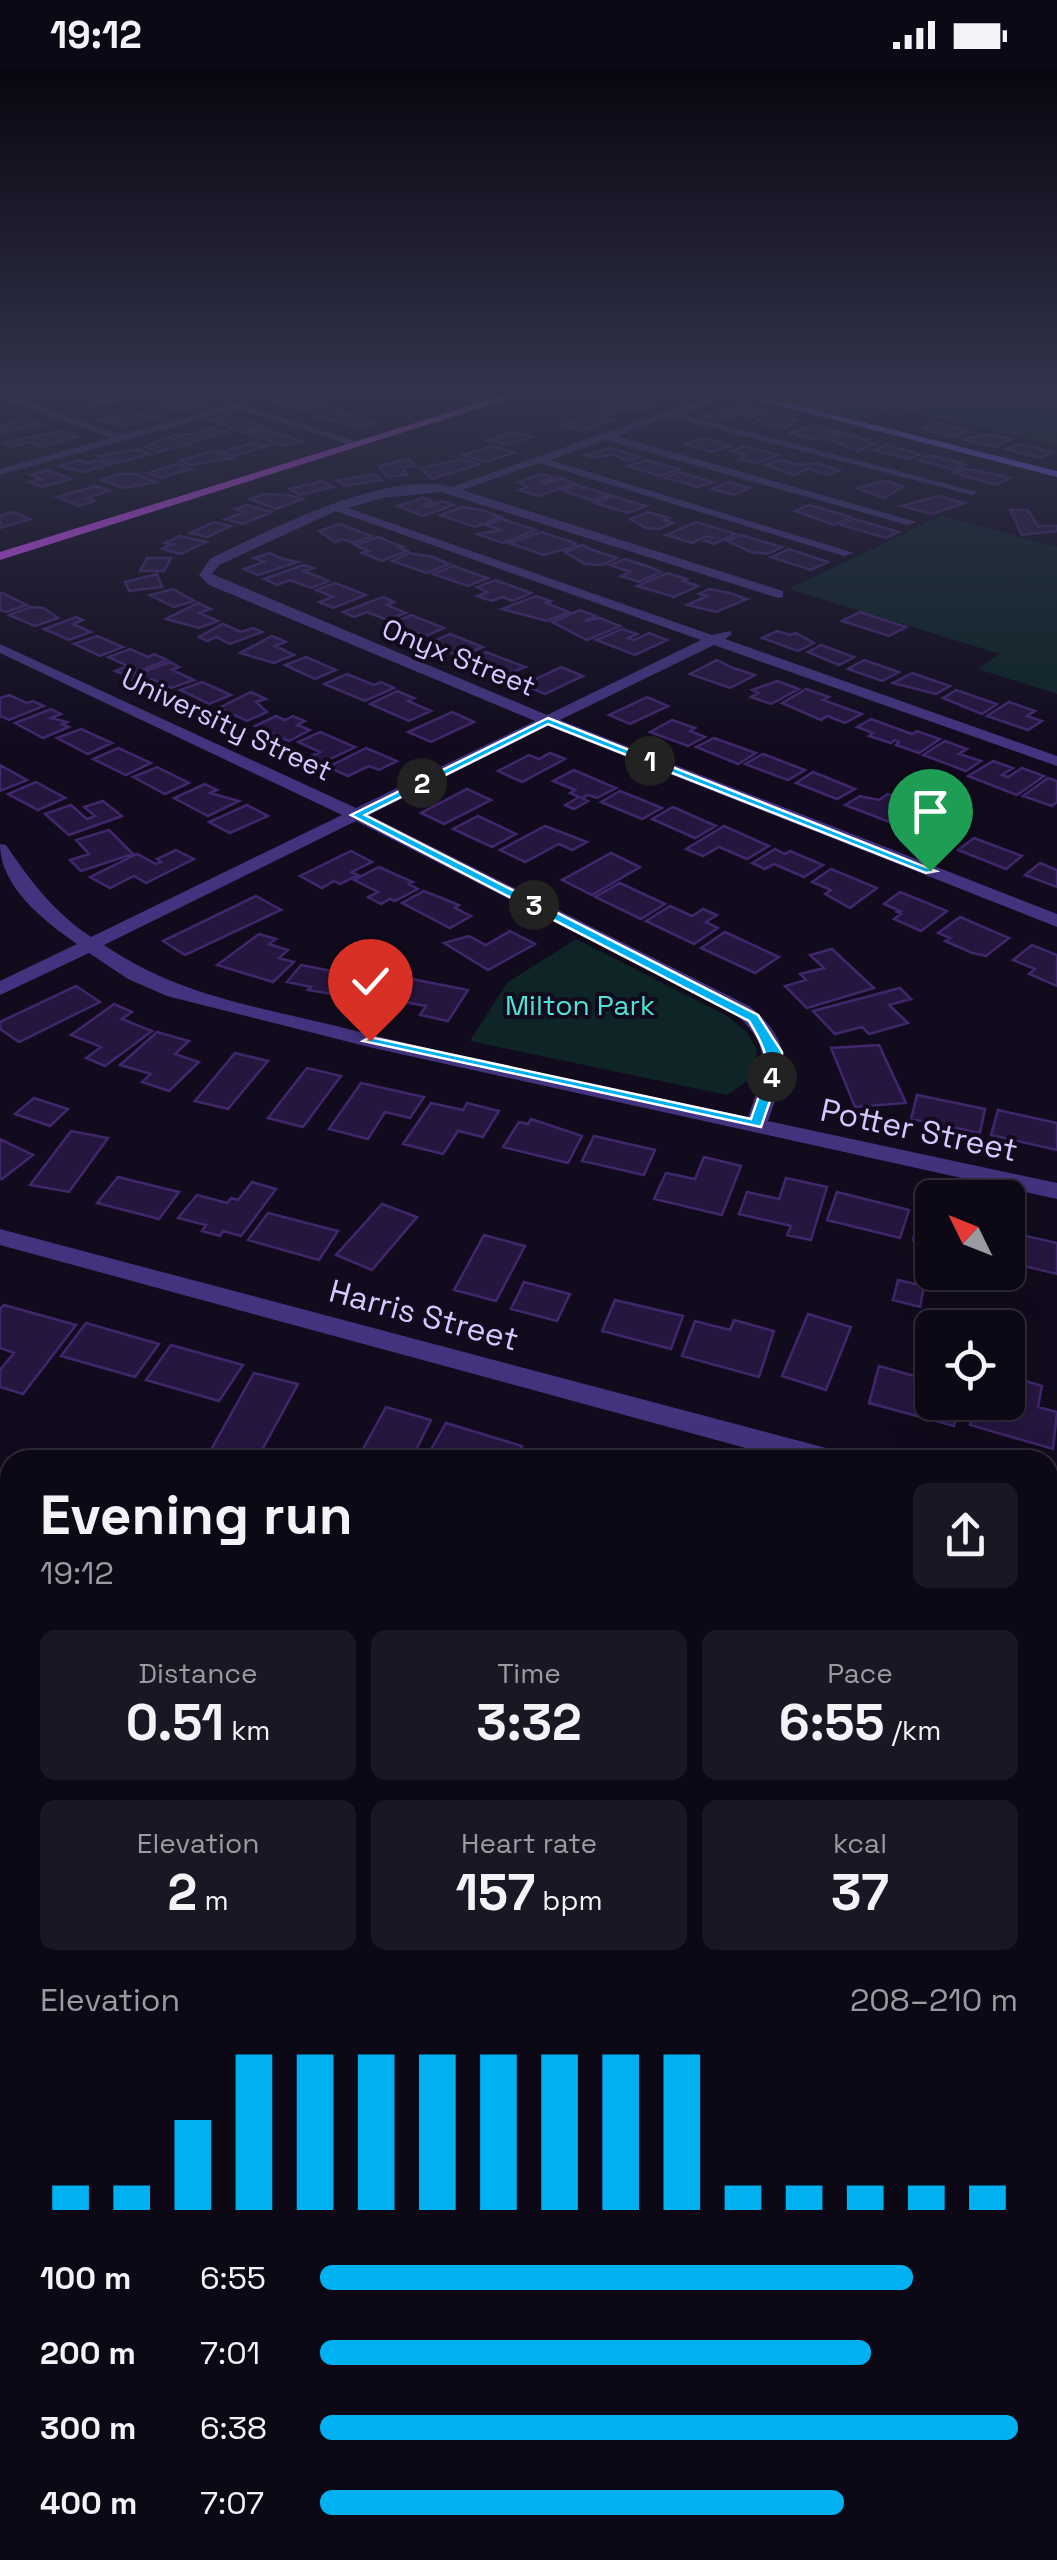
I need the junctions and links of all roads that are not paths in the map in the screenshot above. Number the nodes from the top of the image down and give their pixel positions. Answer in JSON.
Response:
{"nodes":[{"id":1,"x":156,"y":507,"type":"edge"},
{"id":2,"x":329,"y":507,"type":"edge"},
{"id":3,"x":336,"y":507,"type":"edge"},
{"id":4,"x":508,"y":507,"type":"edge"},
{"id":5,"x":696,"y":507,"type":"edge"},
{"id":6,"x":859,"y":507,"type":"edge"},
{"id":7,"x":911,"y":522,"type":"dead end"},
{"id":8,"x":848,"y":553,"type":"dead end"},
{"id":9,"x":0,"y":556,"type":"edge"},
{"id":10,"x":778,"y":594,"type":"dead end"},
{"id":11,"x":719,"y":637,"type":"junction"},
{"id":12,"x":0,"y":648,"type":"edge"},
{"id":13,"x":548,"y":721,"type":"junction"},
{"id":14,"x":1057,"y":761,"type":"edge"},
{"id":15,"x":356,"y":815,"type":"junction"},
{"id":16,"x":0,"y":849,"type":"edge"},
{"id":17,"x":1057,"y":921,"type":"edge"},
{"id":18,"x":90,"y":945,"type":"junction"},
{"id":19,"x":0,"y":989,"type":"edge"},
{"id":20,"x":756,"y":1124,"type":"junction"},
{"id":21,"x":1057,"y":1191,"type":"edge"},
{"id":22,"x":0,"y":1237,"type":"edge"},
{"id":23,"x":793,"y":1450,"type":"edge"}],
"edges":[{"from":1,"to":9,"type":"main road"},
{"from":2,"to":13,"type":"street","name":"Onyx Street"},
{"from":3,"to":11,"type":"street"},
{"from":4,"to":10,"type":"street"},
{"from":5,"to":8,"type":"street"},
{"from":6,"to":7,"type":"street"},
{"from":11,"to":13,"type":"street"},
{"from":11,"to":14,"type":"street"},
{"from":12,"to":15,"type":"street","name":"University Street"},
{"from":13,"to":15,"type":"street"},
{"from":13,"to":17,"type":"street","name":"Onyx Street"},
{"from":15,"to":18,"type":"street"},
{"from":15,"to":20,"type":"street","name":"University Street"},
{"from":16,"to":18,"type":"street","name":"Potter Street"},
{"from":18,"to":19,"type":"street"},
{"from":18,"to":20,"type":"street","name":"Potter Street"},
{"from":20,"to":21,"type":"street","name":"Potter Street"},
{"from":22,"to":23,"type":"street","name":"Harris Street"}]}
